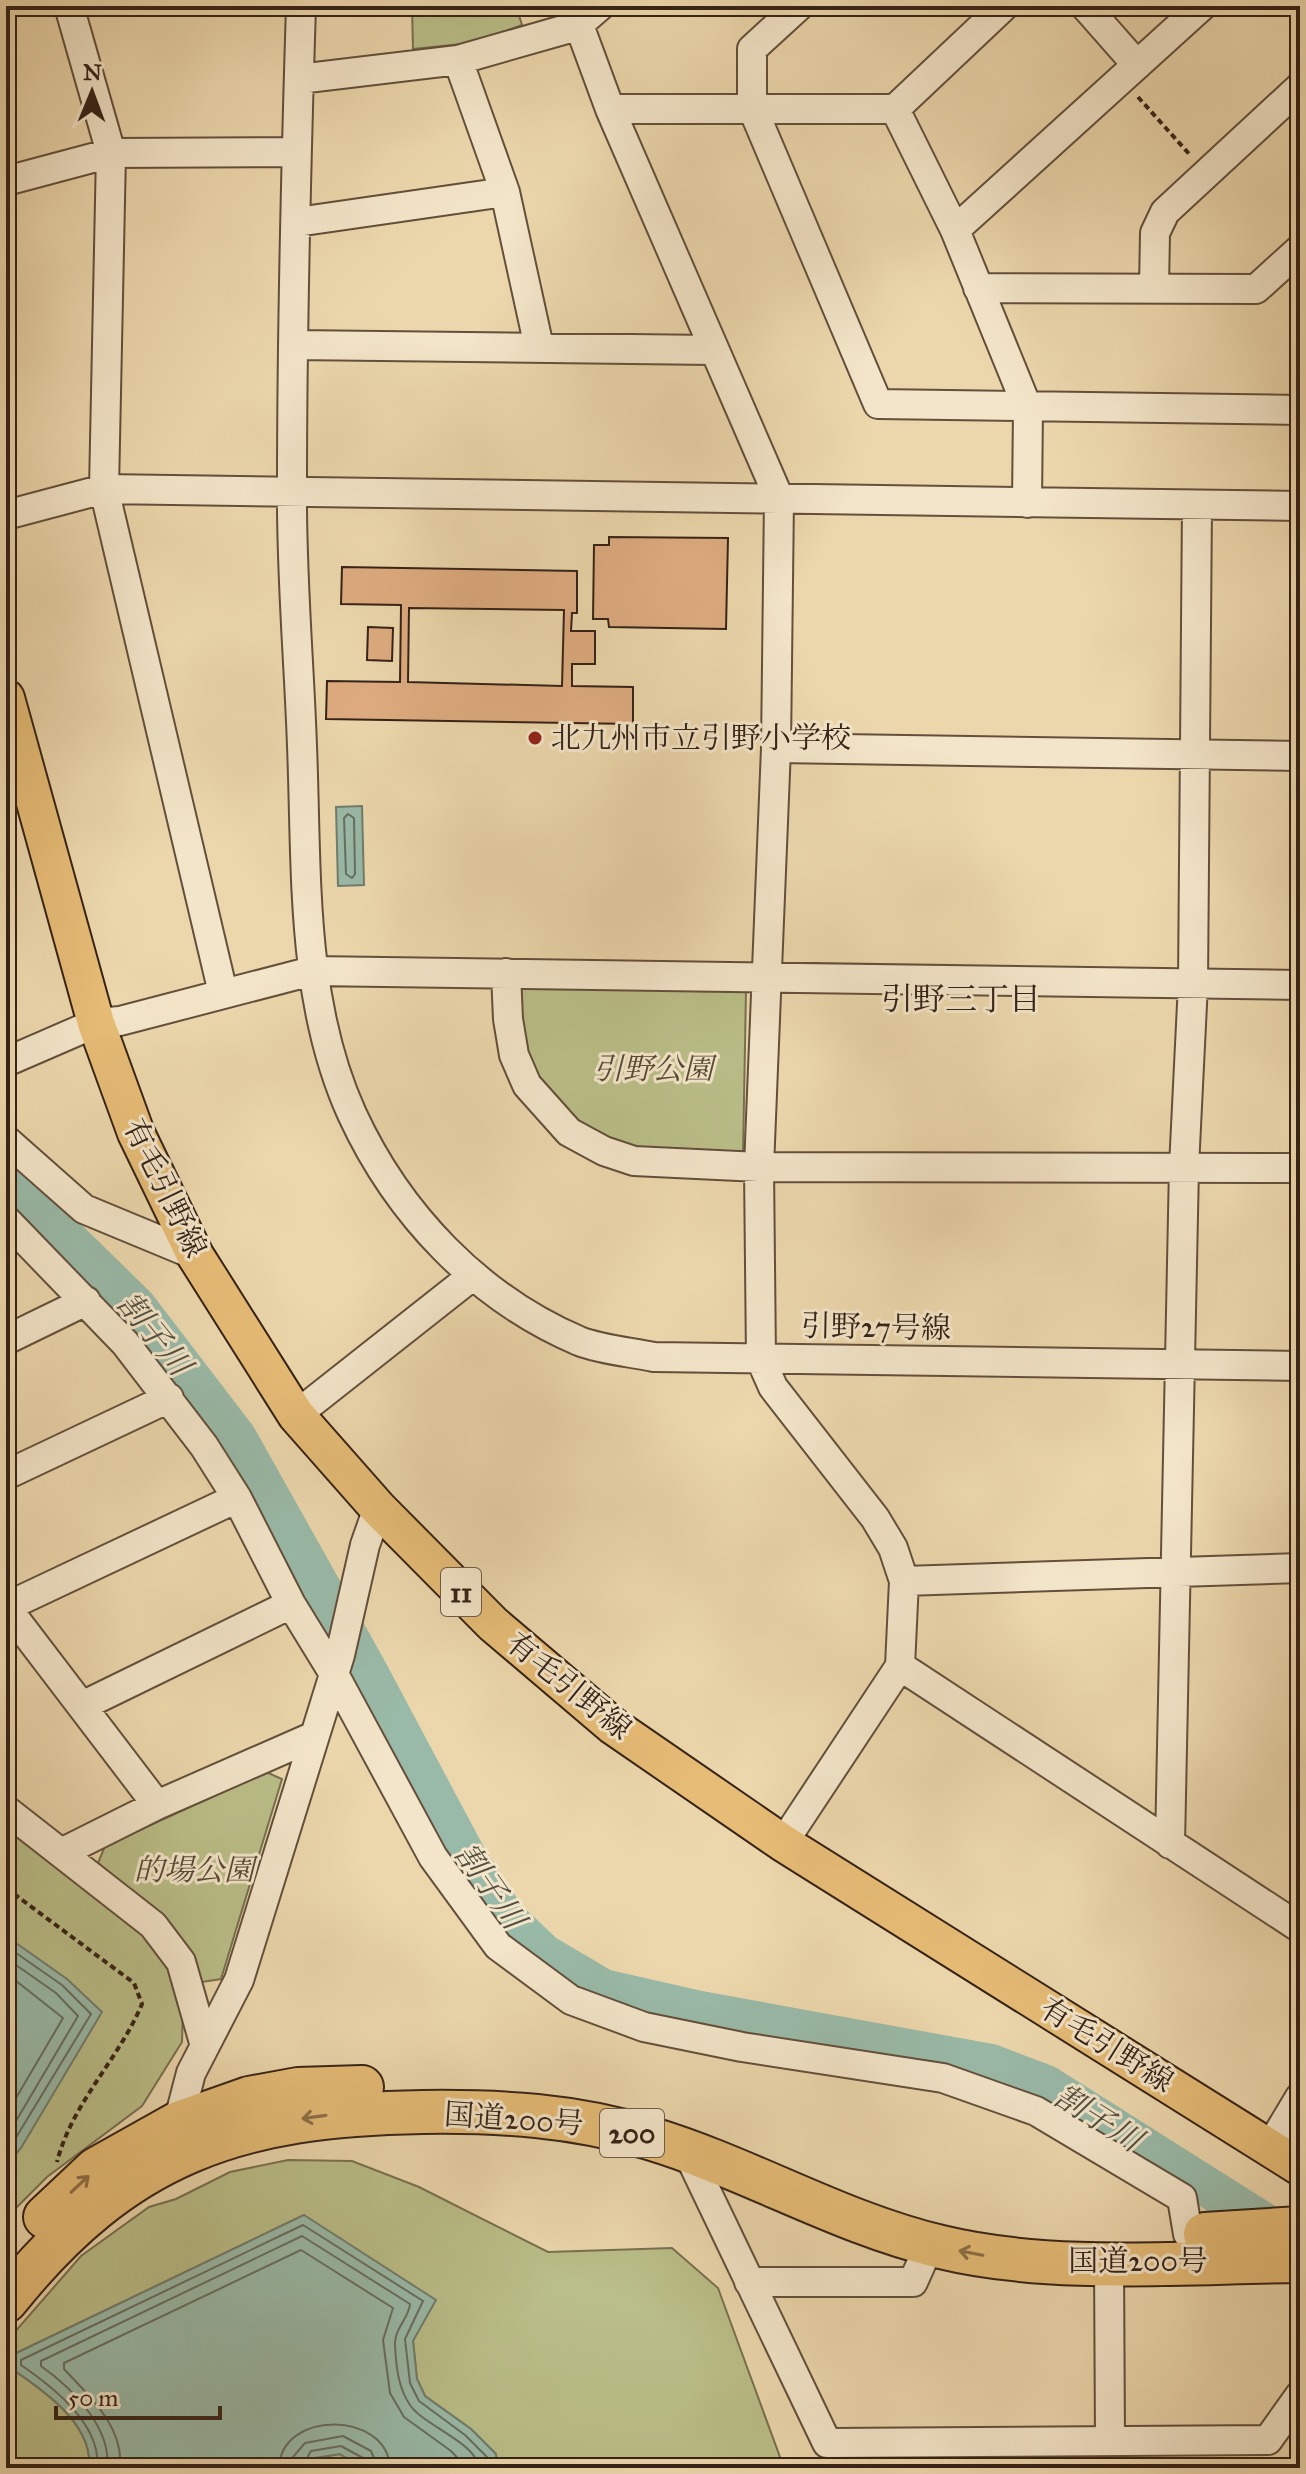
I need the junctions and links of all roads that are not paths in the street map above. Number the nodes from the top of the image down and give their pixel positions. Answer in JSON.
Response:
{"nodes":[{"id":1,"x":69,"y":6,"type":"edge"},
{"id":2,"x":301,"y":6,"type":"edge"},
{"id":3,"x":600,"y":6,"type":"edge"},
{"id":4,"x":799,"y":6,"type":"edge"},
{"id":5,"x":1004,"y":6,"type":"edge"},
{"id":6,"x":1085,"y":6,"type":"edge"},
{"id":7,"x":1202,"y":6,"type":"edge"},
{"id":8,"x":574,"y":16,"type":"edge"},
{"id":9,"x":458,"y":60,"type":"junction"},
{"id":10,"x":1130,"y":73,"type":"junction"},
{"id":11,"x":299,"y":79,"type":"junction"},
{"id":12,"x":1300,"y":87,"type":"edge"},
{"id":13,"x":752,"y":107,"type":"junction"},
{"id":14,"x":610,"y":109,"type":"junction"},
{"id":15,"x":895,"y":109,"type":"junction"},
{"id":16,"x":296,"y":152,"type":"junction"},
{"id":17,"x":111,"y":153,"type":"junction"},
{"id":18,"x":6,"y":181,"type":"edge"},
{"id":19,"x":505,"y":192,"type":"junction"},
{"id":20,"x":297,"y":222,"type":"junction"},
{"id":21,"x":955,"y":230,"type":"junction"},
{"id":22,"x":1300,"y":249,"type":"edge"},
{"id":23,"x":978,"y":288,"type":"junction"},
{"id":24,"x":1154,"y":288,"type":"junction"},
{"id":25,"x":295,"y":345,"type":"junction"},
{"id":26,"x":539,"y":347,"type":"junction"},
{"id":27,"x":713,"y":350,"type":"junction"},
{"id":28,"x":1028,"y":409,"type":"junction"},
{"id":29,"x":1300,"y":410,"type":"edge"},
{"id":30,"x":104,"y":489,"type":"junction"},
{"id":31,"x":292,"y":490,"type":"junction"},
{"id":32,"x":779,"y":498,"type":"junction"},
{"id":33,"x":1027,"y":503,"type":"junction"},
{"id":34,"x":1197,"y":505,"type":"junction"},
{"id":35,"x":1300,"y":506,"type":"edge"},
{"id":36,"x":6,"y":515,"type":"edge"},
{"id":37,"x":6,"y":698,"type":"edge"},
{"id":38,"x":776,"y":748,"type":"junction"},
{"id":39,"x":1195,"y":756,"type":"junction"},
{"id":40,"x":1300,"y":756,"type":"edge"},
{"id":41,"x":312,"y":971,"type":"junction"},
{"id":42,"x":506,"y":973,"type":"junction"},
{"id":43,"x":764,"y":978,"type":"junction"},
{"id":44,"x":1193,"y":984,"type":"junction"},
{"id":45,"x":1300,"y":985,"type":"edge"},
{"id":46,"x":223,"y":993,"type":"junction"},
{"id":47,"x":96,"y":1023,"type":"junction"},
{"id":48,"x":6,"y":1062,"type":"edge"},
{"id":49,"x":6,"y":1140,"type":"edge"},
{"id":50,"x":759,"y":1167,"type":"junction"},
{"id":51,"x":1184,"y":1167,"type":"junction"},
{"id":52,"x":1300,"y":1168,"type":"edge"},
{"id":53,"x":6,"y":1220,"type":"edge"},
{"id":54,"x":195,"y":1255,"type":"junction"},
{"id":55,"x":471,"y":1277,"type":"junction"},
{"id":56,"x":86,"y":1301,"type":"junction"},
{"id":57,"x":6,"y":1340,"type":"edge"},
{"id":58,"x":761,"y":1360,"type":"junction"},
{"id":59,"x":1180,"y":1364,"type":"junction"},
{"id":60,"x":1300,"y":1366,"type":"edge"},
{"id":61,"x":169,"y":1398,"type":"junction"},
{"id":62,"x":296,"y":1415,"type":"junction"},
{"id":63,"x":6,"y":1475,"type":"edge"},
{"id":64,"x":237,"y":1498,"type":"junction"},
{"id":65,"x":378,"y":1508,"type":"junction"},
{"id":66,"x":1300,"y":1568,"type":"edge"},
{"id":67,"x":1178,"y":1572,"type":"junction"},
{"id":68,"x":904,"y":1581,"type":"junction"},
{"id":69,"x":291,"y":1604,"type":"junction"},
{"id":70,"x":6,"y":1607,"type":"edge"},
{"id":71,"x":337,"y":1665,"type":"junction"},
{"id":72,"x":900,"y":1666,"type":"junction"},
{"id":73,"x":82,"y":1706,"type":"junction"},
{"id":74,"x":312,"y":1737,"type":"junction"},
{"id":75,"x":157,"y":1805,"type":"junction"},
{"id":76,"x":6,"y":1810,"type":"edge"},
{"id":77,"x":783,"y":1843,"type":"junction"},
{"id":78,"x":1170,"y":1844,"type":"junction"},
{"id":79,"x":63,"y":1852,"type":"junction"},
{"id":80,"x":1300,"y":1928,"type":"edge"},
{"id":81,"x":205,"y":2046,"type":"junction"},
{"id":82,"x":1300,"y":2097,"type":"edge"},
{"id":83,"x":185,"y":2136,"type":"junction"},
{"id":84,"x":1270,"y":2147,"type":"junction"},
{"id":85,"x":687,"y":2151,"type":"junction"},
{"id":86,"x":1300,"y":2167,"type":"edge"},
{"id":87,"x":1300,"y":2228,"type":"edge"},
{"id":88,"x":1188,"y":2234,"type":"junction"},
{"id":89,"x":930,"y":2244,"type":"junction"},
{"id":90,"x":6,"y":2260,"type":"edge"},
{"id":91,"x":1300,"y":2261,"type":"edge"},
{"id":92,"x":1109,"y":2262,"type":"junction"},
{"id":93,"x":749,"y":2282,"type":"junction"},
{"id":94,"x":6,"y":2301,"type":"edge"},
{"id":95,"x":1300,"y":2395,"type":"edge"},
{"id":96,"x":1110,"y":2441,"type":"junction"}],
"edges":[{"from":1,"to":17,"type":"street"},
{"from":2,"to":11,"type":"street","name":"引野27号線"},
{"from":3,"to":8,"type":"street"},
{"from":4,"to":13,"type":"street"},
{"from":5,"to":15,"type":"street"},
{"from":6,"to":10,"type":"street"},
{"from":7,"to":10,"type":"street"},
{"from":8,"to":9,"type":"street"},
{"from":8,"to":14,"type":"street"},
{"from":9,"to":11,"type":"street"},
{"from":9,"to":19,"type":"street"},
{"from":10,"to":21,"type":"street"},
{"from":11,"to":16,"type":"street","name":"引野27号線"},
{"from":12,"to":24,"type":"street"},
{"from":13,"to":14,"type":"street"},
{"from":13,"to":15,"type":"street"},
{"from":13,"to":28,"type":"street"},
{"from":14,"to":27,"type":"street"},
{"from":15,"to":21,"type":"street"},
{"from":16,"to":17,"type":"street"},
{"from":16,"to":20,"type":"street","name":"引野27号線"},
{"from":17,"to":18,"type":"street"},
{"from":17,"to":30,"type":"street"},
{"from":19,"to":20,"type":"street"},
{"from":19,"to":26,"type":"street"},
{"from":20,"to":25,"type":"street","name":"引野27号線"},
{"from":21,"to":23,"type":"street"},
{"from":22,"to":24,"type":"street"},
{"from":23,"to":24,"type":"street"},
{"from":23,"to":28,"type":"street"},
{"from":25,"to":26,"type":"street"},
{"from":25,"to":31,"type":"street","name":"引野27号線"},
{"from":26,"to":27,"type":"street"},
{"from":27,"to":32,"type":"street"},
{"from":28,"to":29,"type":"street"},
{"from":28,"to":33,"type":"street"},
{"from":30,"to":31,"type":"street"},
{"from":30,"to":36,"type":"street"},
{"from":30,"to":46,"type":"street"},
{"from":31,"to":32,"type":"street"},
{"from":31,"to":41,"type":"street","name":"引野27号線"},
{"from":32,"to":33,"type":"street"},
{"from":32,"to":38,"type":"street"},
{"from":33,"to":34,"type":"street"},
{"from":34,"to":35,"type":"street"},
{"from":34,"to":39,"type":"street"},
{"from":37,"to":47,"type":"main road","name":"有毛引野線","number":"11"},
{"from":38,"to":39,"type":"street"},
{"from":38,"to":43,"type":"street"},
{"from":39,"to":40,"type":"street"},
{"from":39,"to":44,"type":"street"},
{"from":41,"to":42,"type":"street"},
{"from":41,"to":46,"type":"street"},
{"from":41,"to":55,"type":"street","name":"引野27号線"},
{"from":42,"to":43,"type":"street"},
{"from":42,"to":50,"type":"street"},
{"from":43,"to":44,"type":"street"},
{"from":43,"to":50,"type":"street"},
{"from":44,"to":45,"type":"street"},
{"from":44,"to":51,"type":"street"},
{"from":46,"to":47,"type":"street"},
{"from":47,"to":48,"type":"street"},
{"from":47,"to":54,"type":"main road","name":"有毛引野線","number":"11"},
{"from":49,"to":54,"type":"street"},
{"from":50,"to":51,"type":"street"},
{"from":50,"to":58,"type":"street"},
{"from":51,"to":52,"type":"street"},
{"from":51,"to":59,"type":"street"},
{"from":53,"to":56,"type":"street"},
{"from":54,"to":62,"type":"main road","name":"有毛引野線","number":"11"},
{"from":55,"to":58,"type":"street","name":"引野27号線"},
{"from":55,"to":62,"type":"street"},
{"from":56,"to":57,"type":"street"},
{"from":56,"to":61,"type":"street"},
{"from":58,"to":59,"type":"street","name":"引野27号線"},
{"from":58,"to":68,"type":"street"},
{"from":59,"to":60,"type":"street","name":"引野27号線"},
{"from":59,"to":67,"type":"street"},
{"from":61,"to":63,"type":"street"},
{"from":61,"to":64,"type":"street"},
{"from":62,"to":65,"type":"main road","name":"有毛引野線","number":"11"},
{"from":64,"to":69,"type":"street"},
{"from":64,"to":70,"type":"street"},
{"from":65,"to":71,"type":"street"},
{"from":65,"to":77,"type":"main road","name":"有毛引野線","number":"11"},
{"from":66,"to":67,"type":"street"},
{"from":67,"to":68,"type":"street"},
{"from":67,"to":78,"type":"street"},
{"from":68,"to":72,"type":"street"},
{"from":69,"to":71,"type":"street"},
{"from":69,"to":73,"type":"street"},
{"from":70,"to":73,"type":"street"},
{"from":71,"to":74,"type":"street"},
{"from":71,"to":88,"type":"street"},
{"from":72,"to":77,"type":"street"},
{"from":72,"to":78,"type":"street"},
{"from":73,"to":75,"type":"street"},
{"from":74,"to":75,"type":"street"},
{"from":74,"to":81,"type":"street"},
{"from":75,"to":79,"type":"street"},
{"from":76,"to":79,"type":"street"},
{"from":77,"to":84,"type":"main road","name":"有毛引野線","number":"11"},
{"from":78,"to":80,"type":"street"},
{"from":79,"to":81,"type":"street"},
{"from":81,"to":83,"type":"street"},
{"from":82,"to":84,"type":"street"},
{"from":85,"to":83,"type":"highway","name":"国道200号","number":"200","one_way":true},
{"from":83,"to":88,"type":"highway","name":"国道200号","number":"200"},
{"from":90,"to":83,"type":"highway","name":"国道200号","number":"200","one_way":true},
{"from":83,"to":94,"type":"highway","name":"国道200号","number":"200"},
{"from":84,"to":86,"type":"main road","name":"有毛引野線","number":"11"},
{"from":85,"to":89,"type":"highway","name":"国道200号","number":"200"},
{"from":85,"to":93,"type":"street"},
{"from":87,"to":88,"type":"highway","name":"国道200号","number":"200"},
{"from":92,"to":89,"type":"highway","name":"国道200号","number":"200","one_way":true},
{"from":89,"to":93,"type":"street"},
{"from":91,"to":92,"type":"highway","name":"国道200号","number":"200"},
{"from":92,"to":96,"type":"street"},
{"from":93,"to":96,"type":"street"},
{"from":95,"to":96,"type":"street"}]}
